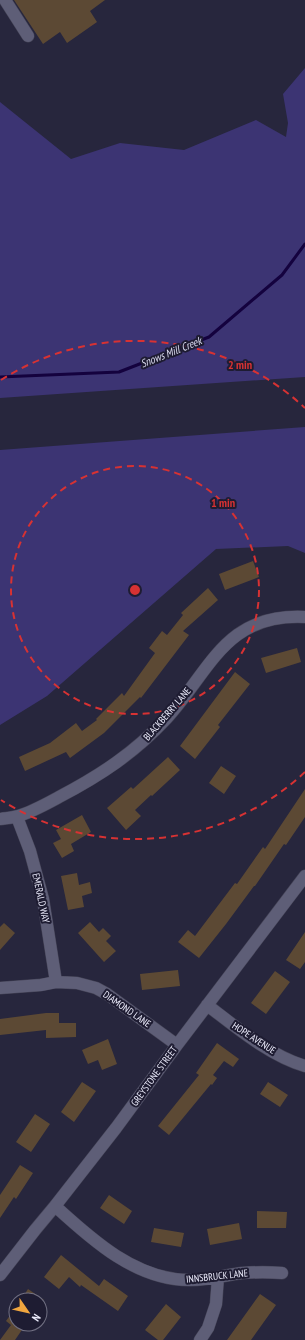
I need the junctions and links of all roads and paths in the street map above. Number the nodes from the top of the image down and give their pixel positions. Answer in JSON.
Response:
{"nodes":[{"id":1,"x":5,"y":0,"type":"edge"},
{"id":2,"x":28,"y":36,"type":"dead end"},
{"id":3,"x":305,"y":617,"type":"edge"},
{"id":4,"x":17,"y":817,"type":"junction"},
{"id":5,"x":0,"y":819,"type":"edge"},
{"id":6,"x":305,"y":876,"type":"edge"},
{"id":7,"x":56,"y":982,"type":"junction"},
{"id":8,"x":0,"y":988,"type":"edge"},
{"id":9,"x":207,"y":1005,"type":"junction"},
{"id":10,"x":177,"y":1045,"type":"junction"},
{"id":11,"x":305,"y":1066,"type":"edge"},
{"id":12,"x":55,"y":1206,"type":"junction"},
{"id":13,"x":282,"y":1273,"type":"dead end"},
{"id":14,"x":0,"y":1275,"type":"edge"},
{"id":15,"x":218,"y":1277,"type":"junction"},
{"id":16,"x":200,"y":1340,"type":"edge"}],
"edges":[{"from":1,"to":2,"type":"street"},
{"from":3,"to":4,"type":"street","name":"BLACKBERRY LANE"},
{"from":4,"to":5,"type":"street","name":"BLACKBERRY LANE"},
{"from":4,"to":7,"type":"street","name":"EMERALD WAY"},
{"from":6,"to":9,"type":"street","name":"GREYSTONE STREET"},
{"from":7,"to":8,"type":"street","name":"DIAMOND LANE"},
{"from":7,"to":10,"type":"street","name":"DIAMOND LANE"},
{"from":9,"to":10,"type":"street","name":"GREYSTONE STREET"},
{"from":9,"to":11,"type":"street","name":"HOPE AVENUE"},
{"from":10,"to":12,"type":"street","name":"GREYSTONE STREET"},
{"from":12,"to":14,"type":"street","name":"GREYSTONE STREET"},
{"from":12,"to":15,"type":"street","name":"INNSBRUCK LANE"},
{"from":13,"to":15,"type":"street","name":"INNSBRUCK LANE"},
{"from":15,"to":16,"type":"street"}]}
